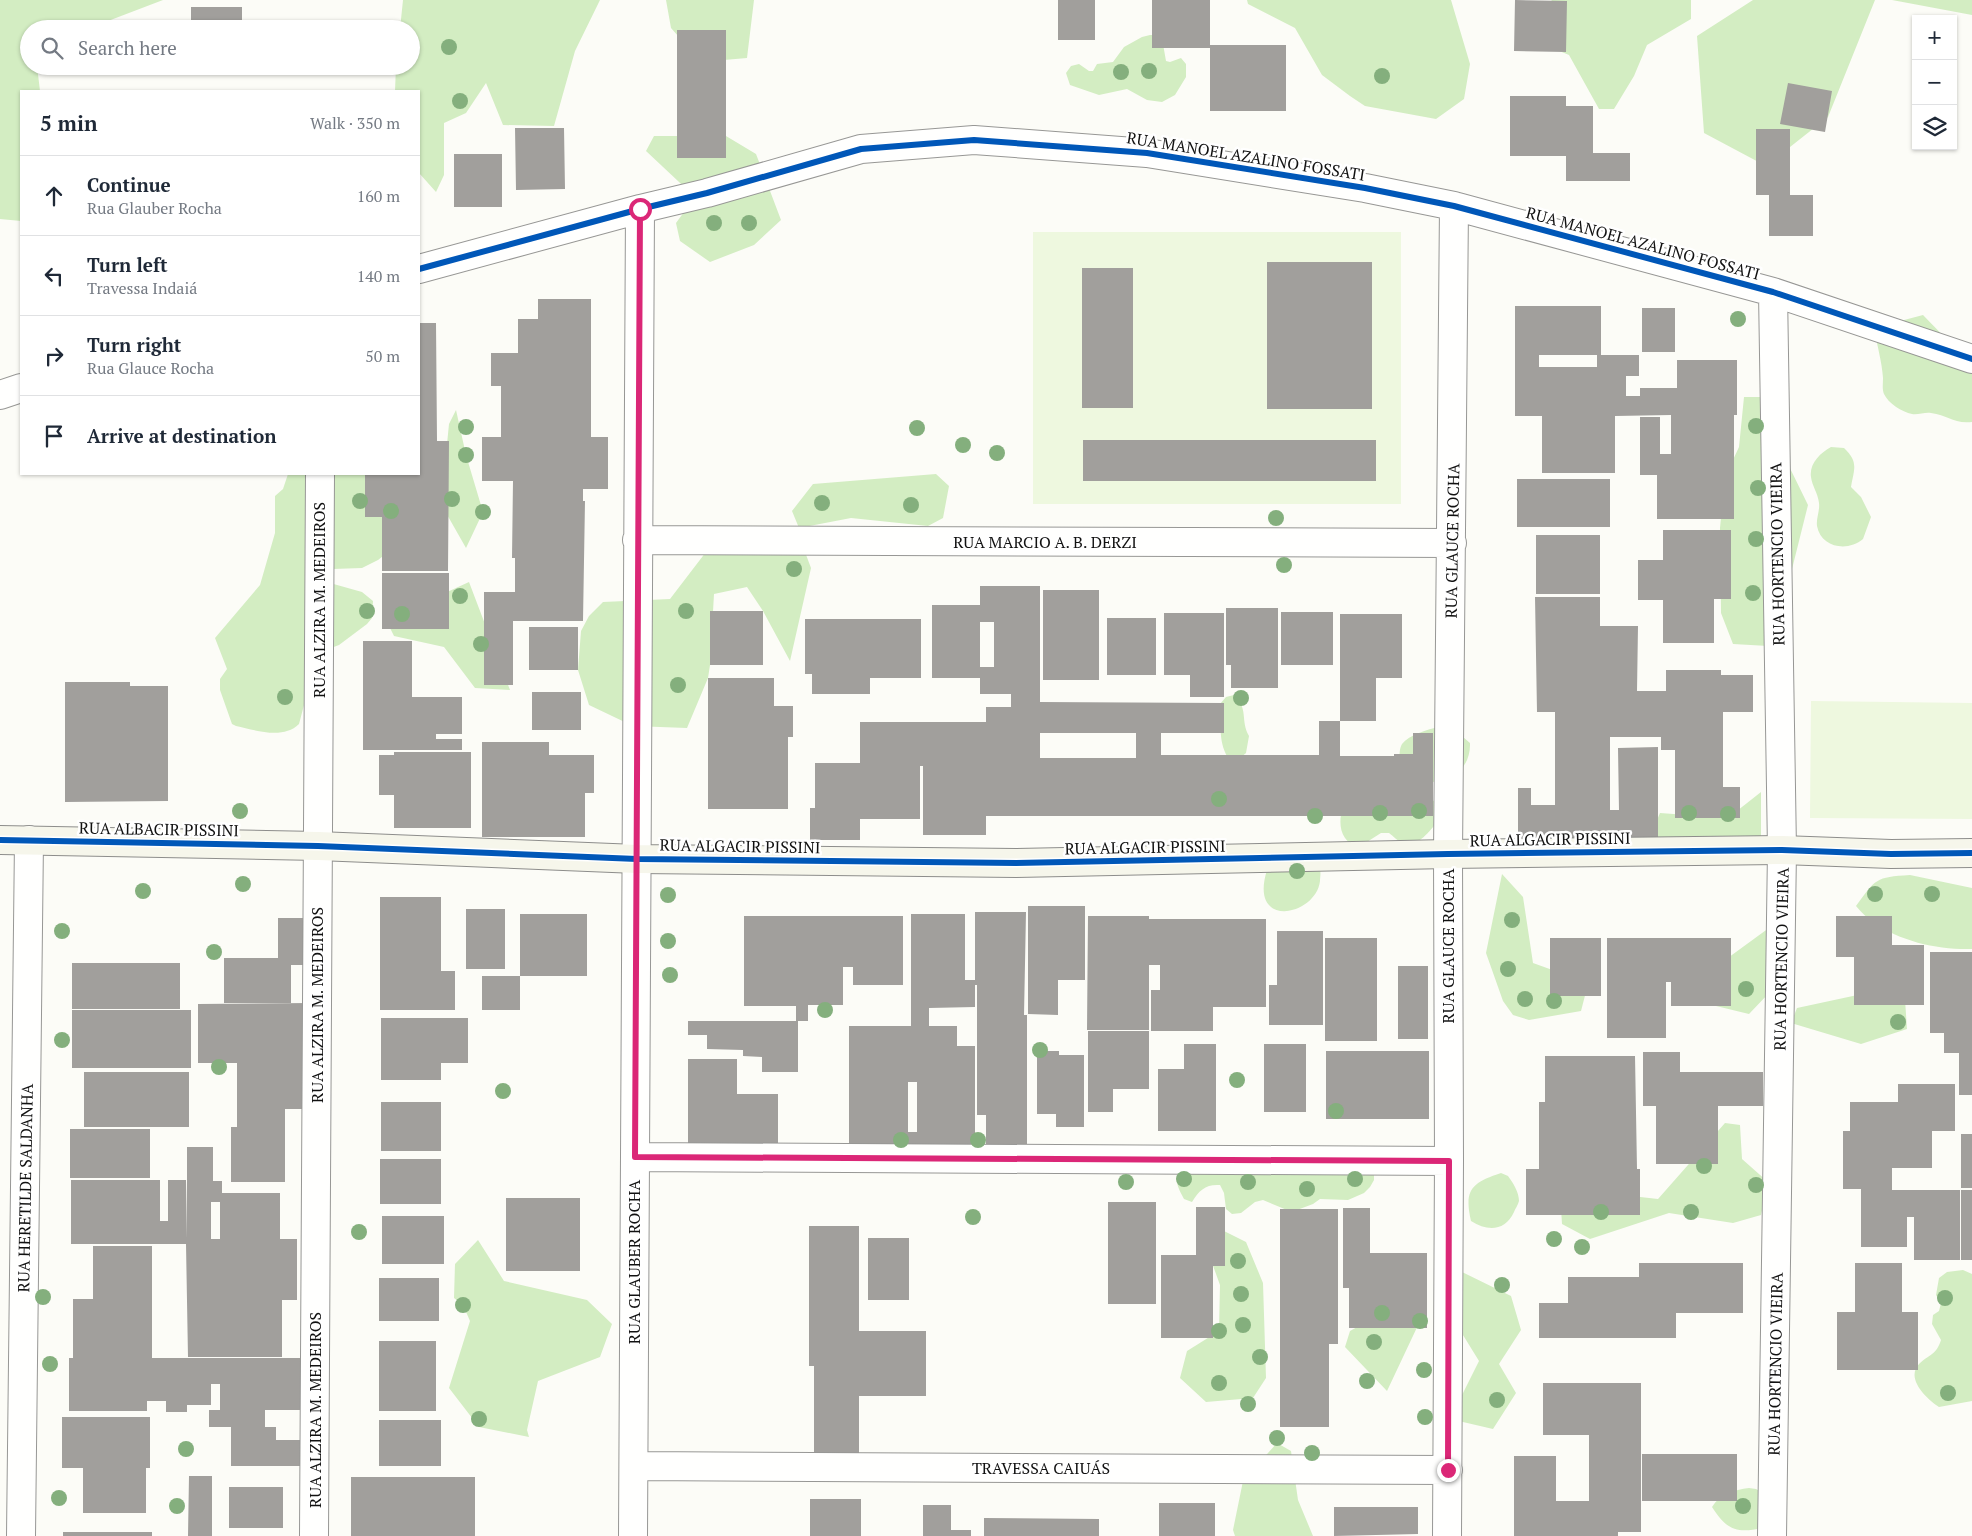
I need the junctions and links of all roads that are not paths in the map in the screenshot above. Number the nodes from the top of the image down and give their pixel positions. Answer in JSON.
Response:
{"nodes":[{"id":1,"x":1454,"y":206,"type":"junction"},
{"id":2,"x":640,"y":209,"type":"junction"},
{"id":3,"x":420,"y":269,"type":"edge"},
{"id":4,"x":1772,"y":292,"type":"junction"},
{"id":5,"x":1972,"y":360,"type":"edge"},
{"id":6,"x":20,"y":388,"type":"edge"},
{"id":7,"x":0,"y":395,"type":"edge"},
{"id":8,"x":320,"y":475,"type":"edge"},
{"id":9,"x":637,"y":540,"type":"junction"},
{"id":10,"x":1452,"y":543,"type":"junction"},
{"id":11,"x":0,"y":840,"type":"edge"},
{"id":12,"x":29,"y":840,"type":"junction"},
{"id":13,"x":318,"y":846,"type":"junction"},
{"id":14,"x":1782,"y":850,"type":"junction"},
{"id":15,"x":1972,"y":853,"type":"edge"},
{"id":16,"x":1448,"y":854,"type":"junction"},
{"id":17,"x":637,"y":859,"type":"junction"},
{"id":18,"x":635,"y":1157,"type":"junction"},
{"id":19,"x":1449,"y":1161,"type":"junction"},
{"id":20,"x":634,"y":1466,"type":"junction"},
{"id":21,"x":1448,"y":1470,"type":"junction"},
{"id":22,"x":21,"y":1536,"type":"edge"},
{"id":23,"x":314,"y":1536,"type":"edge"},
{"id":24,"x":633,"y":1536,"type":"edge"},
{"id":25,"x":1447,"y":1536,"type":"edge"},
{"id":26,"x":1772,"y":1536,"type":"edge"}],
"edges":[{"from":1,"to":2,"type":"street","name":"RUA MANOEL AZALINO FOSSATI"},
{"from":1,"to":4,"type":"street","name":"RUA MANOEL AZALINO FOSSATI"},
{"from":1,"to":10,"type":"street","name":"RUA GLAUCE ROCHA"},
{"from":2,"to":3,"type":"street","name":"RUA MANOEL AZALINO FOSSATI"},
{"from":2,"to":9,"type":"street","name":"RUA GLAUBER ROCHA"},
{"from":4,"to":5,"type":"street","name":"RUA MANOEL AZALINO FOSSATI"},
{"from":4,"to":14,"type":"street","name":"RUA HORTENCIO VIEIRA"},
{"from":6,"to":7,"type":"street"},
{"from":8,"to":13,"type":"street","name":"RUA ALZIRA M. MEDEIROS"},
{"from":9,"to":10,"type":"street","name":"RUA MARCIO A. B. DERZI"},
{"from":9,"to":17,"type":"street","name":"RUA GLAUBER ROCHA"},
{"from":10,"to":16,"type":"street","name":"RUA GLAUCE ROCHA"},
{"from":11,"to":12,"type":"street","name":"RUA ALBACIR PISSINI"},
{"from":12,"to":13,"type":"street","name":"RUA ALBACIR PISSINI"},
{"from":12,"to":22,"type":"street","name":"RUA HERETILDE SALDANHA"},
{"from":13,"to":17,"type":"street","name":"RUA ALGACIR PISSINI"},
{"from":13,"to":23,"type":"street","name":"RUA ALZIRA M. MEDEIROS"},
{"from":14,"to":15,"type":"street","name":"RUA ALGACIR PISSINI"},
{"from":14,"to":16,"type":"street","name":"RUA ALGACIR PISSINI"},
{"from":14,"to":26,"type":"street","name":"RUA HORTENCIO VIEIRA"},
{"from":16,"to":17,"type":"street","name":"RUA ALGACIR PISSINI"},
{"from":16,"to":19,"type":"street","name":"RUA GLAUCE ROCHA"},
{"from":17,"to":18,"type":"street","name":"RUA GLAUBER ROCHA"},
{"from":18,"to":19,"type":"street"},
{"from":18,"to":20,"type":"street","name":"RUA GLAUBER ROCHA"},
{"from":19,"to":21,"type":"street","name":"RUA GLAUCE ROCHA"},
{"from":20,"to":21,"type":"street","name":"TRAVESSA CAIUÁS"},
{"from":20,"to":24,"type":"street","name":"RUA GLAUBER ROCHA"},
{"from":21,"to":25,"type":"street","name":"RUA GLAUCE ROCHA"}]}
